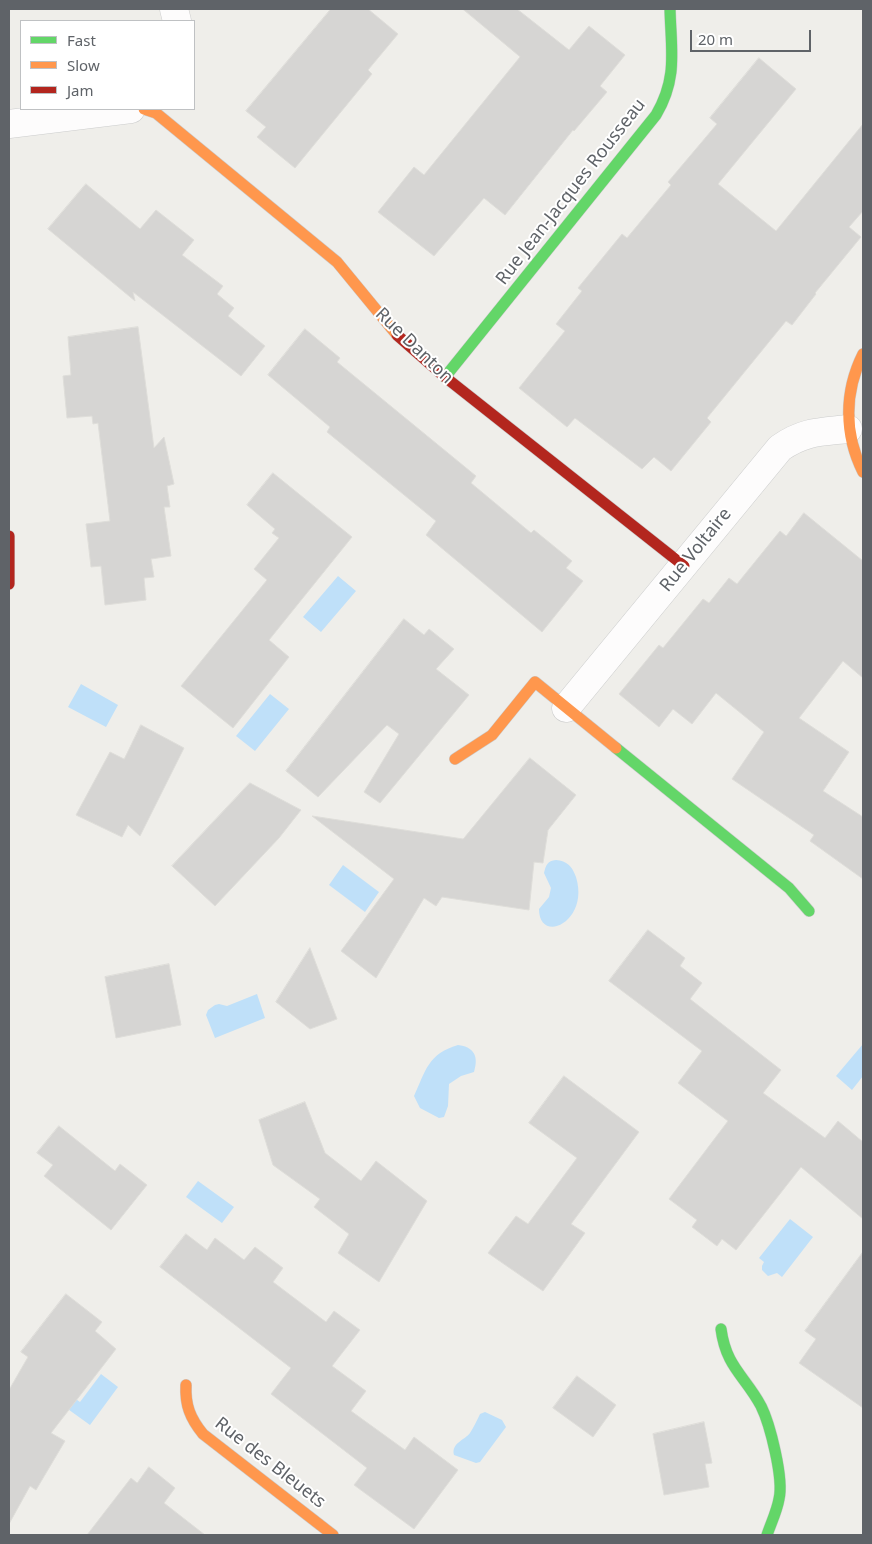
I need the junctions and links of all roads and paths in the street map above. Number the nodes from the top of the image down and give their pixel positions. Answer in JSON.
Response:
{"nodes":[{"id":1,"x":670,"y":9,"type":"edge"},
{"id":2,"x":148,"y":110,"type":"edge"},
{"id":3,"x":9,"y":124,"type":"edge"},
{"id":4,"x":863,"y":354,"type":"edge"},
{"id":5,"x":445,"y":377,"type":"junction"},
{"id":6,"x":848,"y":429,"type":"junction"},
{"id":7,"x":863,"y":472,"type":"edge"},
{"id":8,"x":9,"y":536,"type":"edge"},
{"id":9,"x":684,"y":566,"type":"junction"},
{"id":10,"x":9,"y":584,"type":"edge"},
{"id":11,"x":566,"y":708,"type":"junction"},
{"id":12,"x":455,"y":760,"type":"dead end"},
{"id":13,"x":809,"y":911,"type":"dead end"},
{"id":14,"x":722,"y":1329,"type":"dead end"},
{"id":15,"x":186,"y":1385,"type":"dead end"},
{"id":16,"x":333,"y":1535,"type":"edge"},
{"id":17,"x":767,"y":1535,"type":"edge"}],
"edges":[{"from":1,"to":5,"type":"street","name":"Rue Jean-Jacques Rousseau"},
{"from":2,"to":3,"type":"street","name":"Rue Danton"},
{"from":2,"to":5,"type":"street","name":"Rue Danton"},
{"from":4,"to":6,"type":"street"},
{"from":5,"to":9,"type":"street","name":"Rue Danton"},
{"from":6,"to":7,"type":"street"},
{"from":6,"to":9,"type":"street","name":"Rue Voltaire"},
{"from":8,"to":10,"type":"street"},
{"from":9,"to":11,"type":"street","name":"Rue Voltaire"},
{"from":11,"to":12,"type":"street"},
{"from":11,"to":13,"type":"street"},
{"from":14,"to":17,"type":"street"},
{"from":15,"to":16,"type":"street","name":"Rue des Bleuets"}]}
